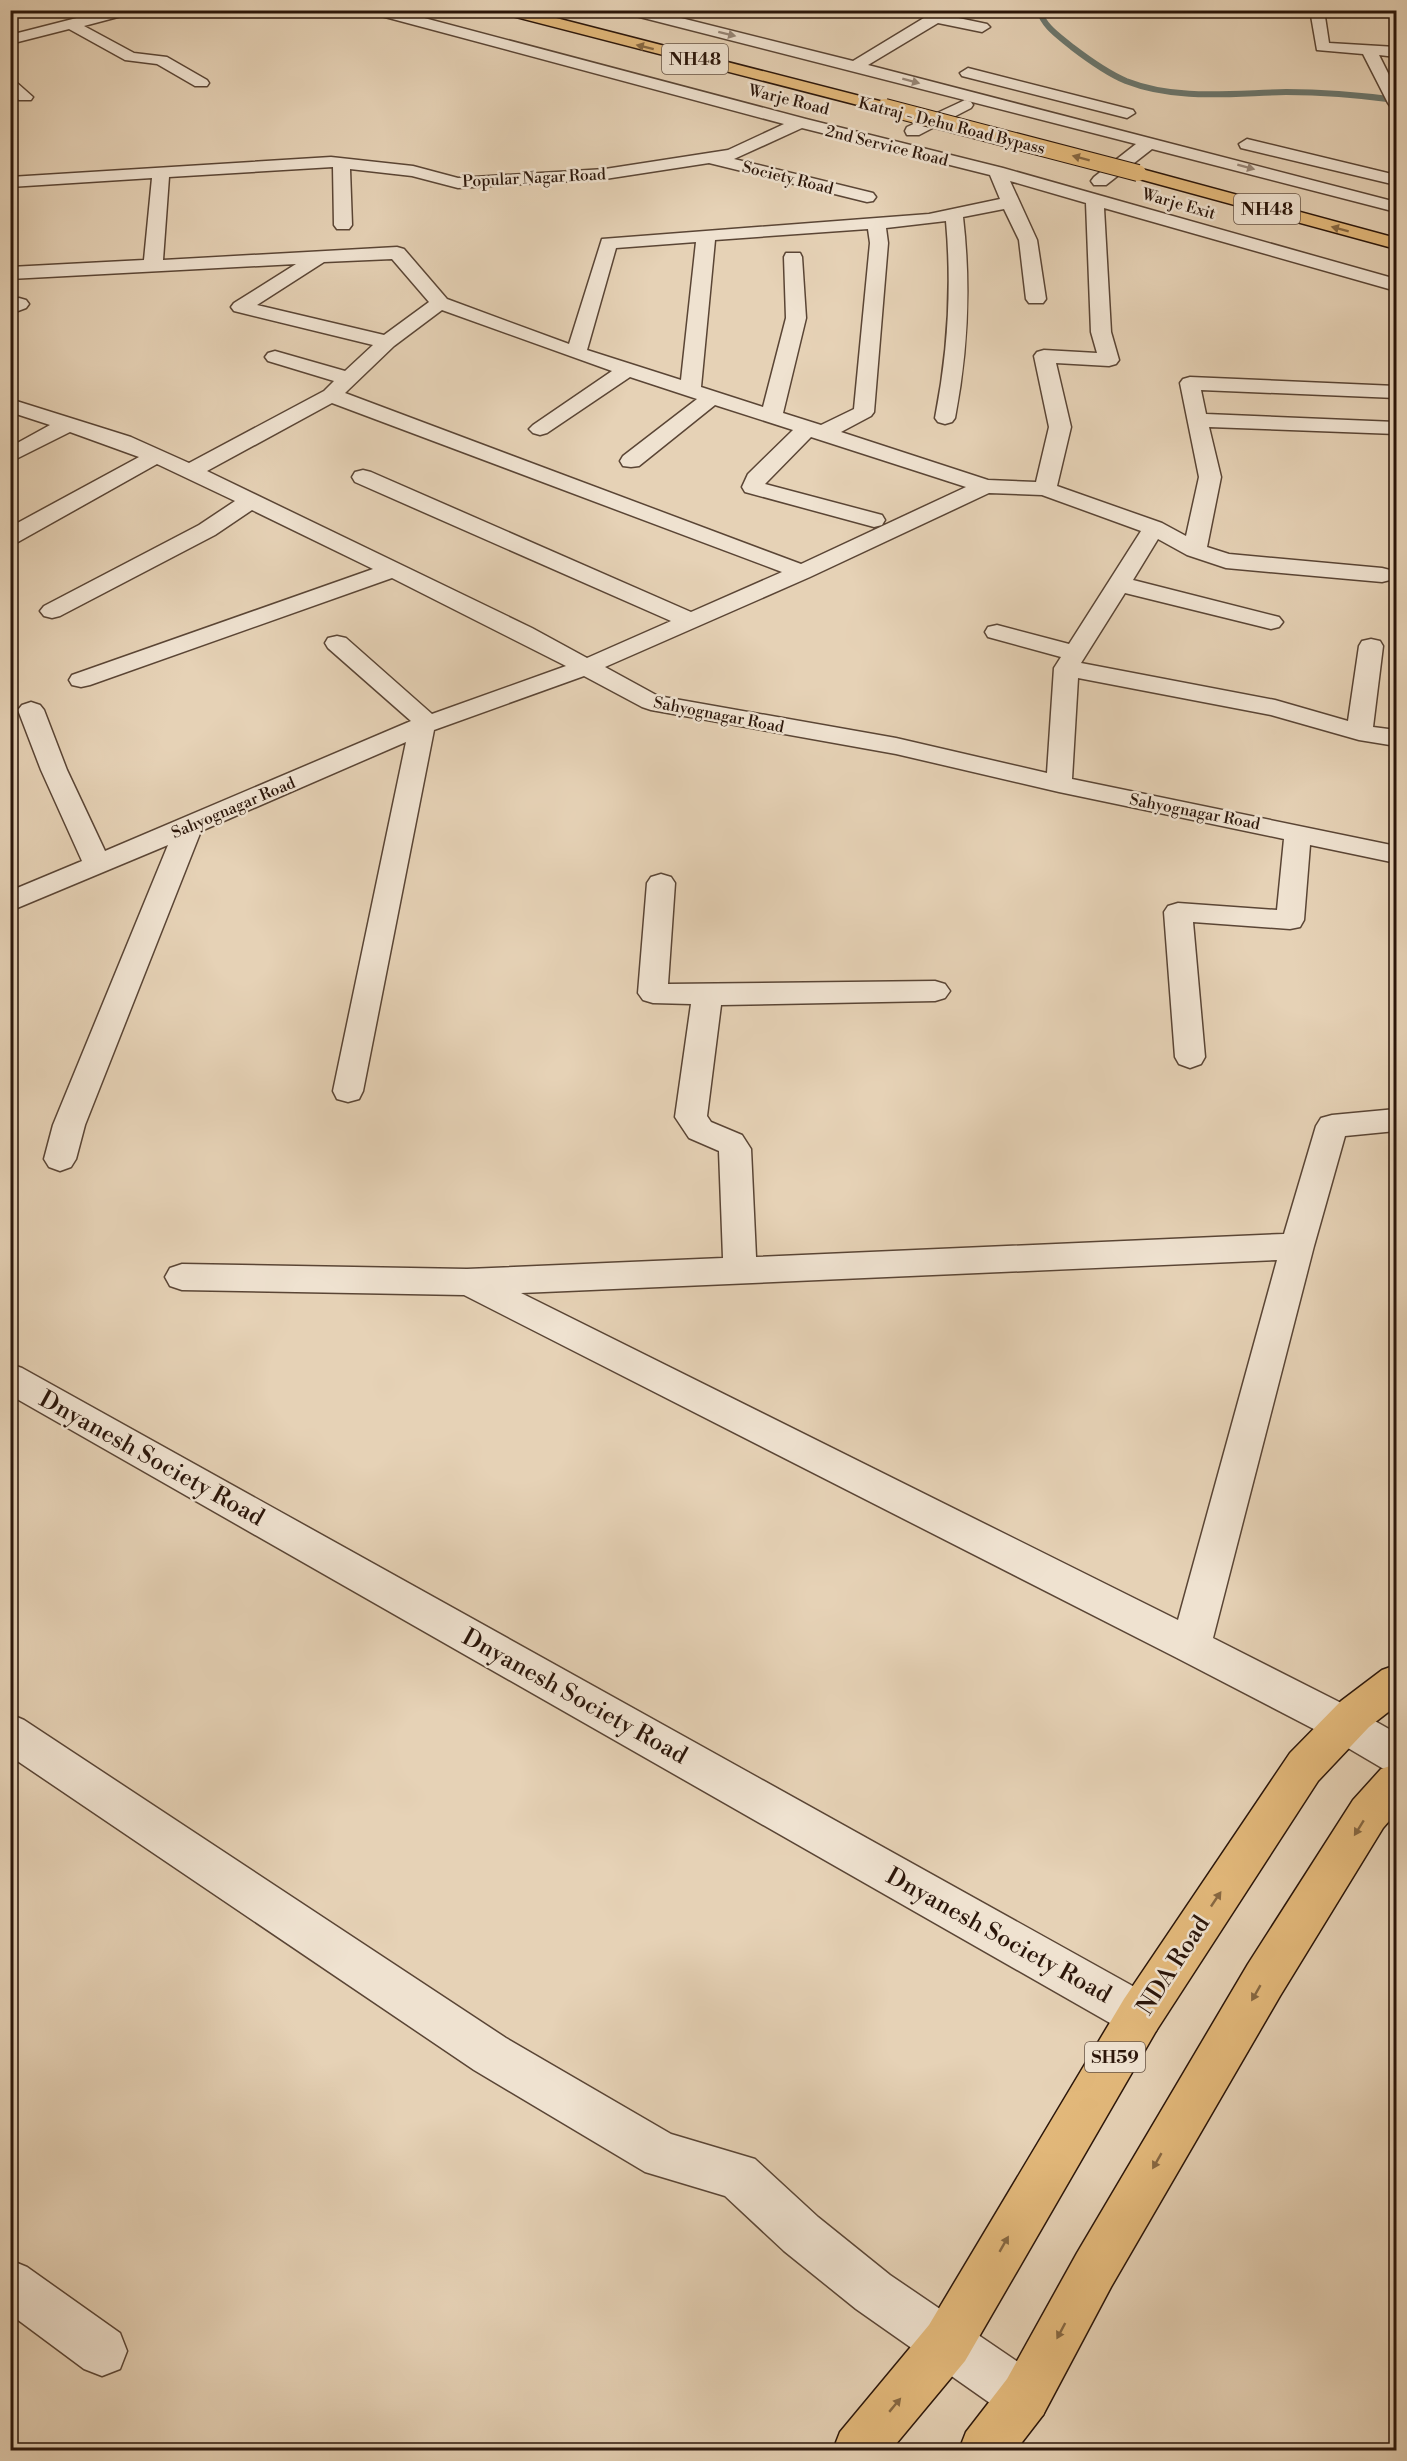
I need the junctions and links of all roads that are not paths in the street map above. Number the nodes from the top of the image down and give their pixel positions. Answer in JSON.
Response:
{"nodes":[{"id":1,"x":94,"y":10,"type":"edge"},
{"id":2,"x":128,"y":10,"type":"edge"},
{"id":3,"x":375,"y":10,"type":"edge"},
{"id":4,"x":505,"y":10,"type":"edge"},
{"id":5,"x":569,"y":10,"type":"edge"},
{"id":6,"x":629,"y":10,"type":"edge"},
{"id":7,"x":1317,"y":10,"type":"edge"},
{"id":8,"x":943,"y":14,"type":"edge"},
{"id":9,"x":110,"y":16,"type":"junction"},
{"id":10,"x":74,"y":26,"type":"junction"},
{"id":11,"x":982,"y":27,"type":"dead end"},
{"id":12,"x":10,"y":31,"type":"edge"},
{"id":13,"x":10,"y":40,"type":"edge"},
{"id":14,"x":859,"y":46,"type":"dead end"},
{"id":15,"x":882,"y":51,"type":"junction"},
{"id":16,"x":1368,"y":51,"type":"junction"},
{"id":17,"x":1396,"y":52,"type":"edge"},
{"id":18,"x":905,"y":57,"type":"dead end"},
{"id":19,"x":855,"y":66,"type":"junction"},
{"id":20,"x":951,"y":69,"type":"dead end"},
{"id":21,"x":201,"y":83,"type":"dead end"},
{"id":22,"x":10,"y":85,"type":"edge"},
{"id":23,"x":25,"y":97,"type":"dead end"},
{"id":24,"x":1393,"y":98,"type":"edge"},
{"id":25,"x":978,"y":99,"type":"junction"},
{"id":26,"x":1145,"y":118,"type":"dead end"},
{"id":27,"x":1054,"y":119,"type":"junction"},
{"id":28,"x":800,"y":123,"type":"junction"},
{"id":29,"x":1079,"y":125,"type":"junction"},
{"id":30,"x":1234,"y":140,"type":"dead end"},
{"id":31,"x":1149,"y":142,"type":"junction"},
{"id":32,"x":709,"y":157,"type":"junction"},
{"id":33,"x":1029,"y":161,"type":"junction"},
{"id":34,"x":341,"y":163,"type":"junction"},
{"id":35,"x":1002,"y":165,"type":"junction"},
{"id":36,"x":160,"y":172,"type":"junction"},
{"id":37,"x":1396,"y":180,"type":"edge"},
{"id":38,"x":10,"y":182,"type":"edge"},
{"id":39,"x":1123,"y":187,"type":"dead end"},
{"id":40,"x":1097,"y":191,"type":"junction"},
{"id":41,"x":867,"y":197,"type":"dead end"},
{"id":42,"x":1010,"y":202,"type":"junction"},
{"id":43,"x":1396,"y":207,"type":"edge"},
{"id":44,"x":954,"y":214,"type":"junction"},
{"id":45,"x":876,"y":223,"type":"junction"},
{"id":46,"x":343,"y":225,"type":"dead end"},
{"id":47,"x":1396,"y":227,"type":"edge"},
{"id":48,"x":706,"y":235,"type":"junction"},
{"id":49,"x":1396,"y":244,"type":"edge"},
{"id":50,"x":319,"y":257,"type":"junction"},
{"id":51,"x":794,"y":257,"type":"dead end"},
{"id":52,"x":153,"y":265,"type":"junction"},
{"id":53,"x":10,"y":273,"type":"edge"},
{"id":54,"x":1396,"y":285,"type":"edge"},
{"id":55,"x":1036,"y":299,"type":"dead end"},
{"id":56,"x":440,"y":303,"type":"junction"},
{"id":57,"x":387,"y":342,"type":"junction"},
{"id":58,"x":576,"y":353,"type":"junction"},
{"id":59,"x":274,"y":357,"type":"dead end"},
{"id":60,"x":627,"y":370,"type":"junction"},
{"id":61,"x":1343,"y":372,"type":"dead end"},
{"id":62,"x":1396,"y":374,"type":"edge"},
{"id":63,"x":347,"y":378,"type":"junction"},
{"id":64,"x":690,"y":391,"type":"junction"},
{"id":65,"x":1396,"y":392,"type":"edge"},
{"id":66,"x":331,"y":395,"type":"junction"},
{"id":67,"x":711,"y":398,"type":"junction"},
{"id":68,"x":10,"y":405,"type":"edge"},
{"id":69,"x":771,"y":418,"type":"junction"},
{"id":70,"x":945,"y":418,"type":"dead end"},
{"id":71,"x":1197,"y":420,"type":"junction"},
{"id":72,"x":68,"y":424,"type":"junction"},
{"id":73,"x":1396,"y":428,"type":"edge"},
{"id":74,"x":540,"y":429,"type":"dead end"},
{"id":75,"x":814,"y":432,"type":"junction"},
{"id":76,"x":10,"y":456,"type":"edge"},
{"id":77,"x":156,"y":456,"type":"junction"},
{"id":78,"x":631,"y":461,"type":"dead end"},
{"id":79,"x":190,"y":471,"type":"junction"},
{"id":80,"x":363,"y":477,"type":"dead end"},
{"id":81,"x":986,"y":486,"type":"junction"},
{"id":82,"x":1045,"y":489,"type":"junction"},
{"id":83,"x":252,"y":501,"type":"junction"},
{"id":84,"x":874,"y":520,"type":"dead end"},
{"id":85,"x":1154,"y":528,"type":"junction"},
{"id":86,"x":10,"y":537,"type":"edge"},
{"id":87,"x":1195,"y":550,"type":"junction"},
{"id":88,"x":393,"y":570,"type":"junction"},
{"id":89,"x":802,"y":572,"type":"junction"},
{"id":90,"x":1382,"y":575,"type":"dead end"},
{"id":91,"x":1119,"y":584,"type":"junction"},
{"id":92,"x":52,"y":611,"type":"dead end"},
{"id":93,"x":690,"y":621,"type":"junction"},
{"id":94,"x":1271,"y":622,"type":"dead end"},
{"id":95,"x":997,"y":632,"type":"dead end"},
{"id":96,"x":337,"y":643,"type":"dead end"},
{"id":97,"x":1371,"y":646,"type":"dead end"},
{"id":98,"x":1070,"y":660,"type":"junction"},
{"id":99,"x":586,"y":667,"type":"junction"},
{"id":100,"x":81,"y":680,"type":"dead end"},
{"id":101,"x":32,"y":710,"type":"dead end"},
{"id":102,"x":425,"y":725,"type":"junction"},
{"id":103,"x":1359,"y":732,"type":"junction"},
{"id":104,"x":1396,"y":738,"type":"edge"},
{"id":105,"x":1059,"y":784,"type":"junction"},
{"id":106,"x":189,"y":826,"type":"junction"},
{"id":107,"x":1298,"y":832,"type":"junction"},
{"id":108,"x":1396,"y":854,"type":"edge"},
{"id":109,"x":97,"y":864,"type":"junction"},
{"id":110,"x":661,"y":883,"type":"dead end"},
{"id":111,"x":10,"y":902,"type":"edge"},
{"id":112,"x":936,"y":991,"type":"dead end"},
{"id":113,"x":707,"y":995,"type":"junction"},
{"id":114,"x":1190,"y":1057,"type":"dead end"},
{"id":115,"x":348,"y":1091,"type":"dead end"},
{"id":116,"x":1396,"y":1120,"type":"edge"},
{"id":117,"x":60,"y":1159,"type":"dead end"},
{"id":118,"x":1297,"y":1246,"type":"junction"},
{"id":119,"x":740,"y":1271,"type":"junction"},
{"id":120,"x":182,"y":1278,"type":"dead end"},
{"id":121,"x":467,"y":1282,"type":"junction"},
{"id":122,"x":10,"y":1378,"type":"edge"},
{"id":123,"x":1191,"y":1646,"type":"junction"},
{"id":124,"x":1396,"y":1683,"type":"edge"},
{"id":125,"x":1345,"y":1725,"type":"junction"},
{"id":126,"x":10,"y":1732,"type":"edge"},
{"id":127,"x":1396,"y":1755,"type":"edge"},
{"id":128,"x":1396,"y":1783,"type":"edge"},
{"id":129,"x":1140,"y":2015,"type":"junction"},
{"id":130,"x":10,"y":2284,"type":"edge"},
{"id":131,"x":947,"y":2343,"type":"junction"},
{"id":132,"x":102,"y":2351,"type":"dead end"},
{"id":133,"x":1025,"y":2397,"type":"junction"},
{"id":134,"x":858,"y":2451,"type":"edge"},
{"id":135,"x":984,"y":2451,"type":"edge"}],
"edges":[{"from":1,"to":9,"type":"street"},
{"from":1,"to":12,"type":"street"},
{"from":2,"to":9,"type":"street"},
{"from":3,"to":28,"type":"street","name":"2nd Service Road"},
{"from":49,"to":4,"type":"main road","name":"Katraj - Dehu Road Bypass","number":"NH48","one_way":true,"bridge":true},
{"from":5,"to":47,"type":"main road","name":"Katraj - Dehu Road Bypass","number":"NH48"},
{"from":6,"to":19,"type":"street","one_way":true},
{"from":7,"to":16,"type":"street"},
{"from":8,"to":11,"type":"street"},
{"from":8,"to":15,"type":"street"},
{"from":9,"to":10,"type":"street"},
{"from":10,"to":13,"type":"street"},
{"from":10,"to":21,"type":"street"},
{"from":14,"to":15,"type":"street"},
{"from":15,"to":18,"type":"street"},
{"from":15,"to":19,"type":"street"},
{"from":16,"to":17,"type":"street"},
{"from":16,"to":24,"type":"street"},
{"from":19,"to":25,"type":"street","one_way":true},
{"from":20,"to":26,"type":"street"},
{"from":22,"to":23,"type":"street"},
{"from":25,"to":27,"type":"street"},
{"from":25,"to":35,"type":"street"},
{"from":27,"to":29,"type":"street"},
{"from":27,"to":35,"type":"street"},
{"from":28,"to":32,"type":"street","name":"Popular Nagar Road"},
{"from":28,"to":35,"type":"street","name":"2nd Service Road"},
{"from":29,"to":31,"type":"street"},
{"from":29,"to":33,"type":"street"},
{"from":30,"to":37,"type":"street"},
{"from":31,"to":40,"type":"street"},
{"from":31,"to":43,"type":"street","one_way":true},
{"from":32,"to":34,"type":"street","name":"Popular Nagar Road"},
{"from":32,"to":41,"type":"street","name":"Society Road"},
{"from":33,"to":35,"type":"street"},
{"from":33,"to":40,"type":"street"},
{"from":34,"to":36,"type":"street","name":"Popular Nagar Road"},
{"from":34,"to":46,"type":"street"},
{"from":35,"to":40,"type":"street","name":"2nd Service Road"},
{"from":35,"to":42,"type":"street"},
{"from":36,"to":38,"type":"street","name":"Popular Nagar Road"},
{"from":36,"to":52,"type":"street"},
{"from":39,"to":40,"type":"street","name":"Warje Exit"},
{"from":40,"to":54,"type":"street","name":"2nd Service Road"},
{"from":40,"to":82,"type":"street"},
{"from":42,"to":44,"type":"street"},
{"from":42,"to":55,"type":"street"},
{"from":44,"to":45,"type":"street"},
{"from":44,"to":70,"type":"street"},
{"from":45,"to":48,"type":"street"},
{"from":45,"to":75,"type":"street"},
{"from":48,"to":58,"type":"street"},
{"from":48,"to":64,"type":"street"},
{"from":50,"to":52,"type":"street"},
{"from":50,"to":56,"type":"street"},
{"from":50,"to":57,"type":"street"},
{"from":51,"to":69,"type":"street"},
{"from":52,"to":53,"type":"street"},
{"from":56,"to":57,"type":"street"},
{"from":56,"to":58,"type":"street"},
{"from":57,"to":63,"type":"street"},
{"from":58,"to":60,"type":"street"},
{"from":59,"to":63,"type":"street"},
{"from":60,"to":64,"type":"street"},
{"from":60,"to":74,"type":"street"},
{"from":61,"to":62,"type":"street"},
{"from":63,"to":66,"type":"street"},
{"from":64,"to":67,"type":"street"},
{"from":65,"to":71,"type":"street"},
{"from":66,"to":79,"type":"street"},
{"from":66,"to":89,"type":"street"},
{"from":67,"to":69,"type":"street"},
{"from":67,"to":78,"type":"street"},
{"from":68,"to":72,"type":"street"},
{"from":69,"to":75,"type":"street"},
{"from":71,"to":73,"type":"street"},
{"from":71,"to":87,"type":"street"},
{"from":72,"to":76,"type":"street"},
{"from":72,"to":77,"type":"street"},
{"from":75,"to":81,"type":"street"},
{"from":75,"to":84,"type":"street"},
{"from":77,"to":79,"type":"street"},
{"from":77,"to":86,"type":"street"},
{"from":79,"to":83,"type":"street"},
{"from":80,"to":93,"type":"street"},
{"from":81,"to":82,"type":"street"},
{"from":81,"to":89,"type":"street"},
{"from":82,"to":85,"type":"street"},
{"from":83,"to":88,"type":"street"},
{"from":83,"to":92,"type":"street"},
{"from":85,"to":87,"type":"street"},
{"from":85,"to":91,"type":"street"},
{"from":87,"to":90,"type":"street"},
{"from":88,"to":99,"type":"street"},
{"from":88,"to":100,"type":"street"},
{"from":89,"to":93,"type":"street"},
{"from":91,"to":94,"type":"street"},
{"from":91,"to":98,"type":"street"},
{"from":93,"to":99,"type":"street"},
{"from":95,"to":98,"type":"street"},
{"from":96,"to":102,"type":"street"},
{"from":97,"to":103,"type":"street"},
{"from":98,"to":103,"type":"street"},
{"from":98,"to":105,"type":"street"},
{"from":99,"to":102,"type":"street","name":"Sahyognagar Road"},
{"from":99,"to":105,"type":"street","name":"Sahyognagar Road"},
{"from":101,"to":109,"type":"street"},
{"from":102,"to":106,"type":"street","name":"Sahyognagar Road"},
{"from":102,"to":115,"type":"street"},
{"from":103,"to":104,"type":"street"},
{"from":105,"to":107,"type":"street","name":"Sahyognagar Road"},
{"from":106,"to":109,"type":"street","name":"Sahyognagar Road"},
{"from":106,"to":117,"type":"street"},
{"from":107,"to":108,"type":"street","name":"Sahyognagar Road"},
{"from":107,"to":114,"type":"street"},
{"from":109,"to":111,"type":"street","name":"Sahyognagar Road"},
{"from":110,"to":113,"type":"street"},
{"from":112,"to":113,"type":"street"},
{"from":113,"to":119,"type":"street"},
{"from":116,"to":118,"type":"street"},
{"from":118,"to":119,"type":"street"},
{"from":118,"to":123,"type":"street"},
{"from":119,"to":121,"type":"street"},
{"from":120,"to":121,"type":"street"},
{"from":121,"to":123,"type":"street"},
{"from":122,"to":129,"type":"street","name":"Dnyanesh Society Road"},
{"from":123,"to":125,"type":"street"},
{"from":124,"to":125,"type":"main road","name":"NDA Road","number":"SH59"},
{"from":125,"to":127,"type":"street"},
{"from":129,"to":125,"type":"main road","name":"NDA Road","number":"SH59","one_way":true},
{"from":126,"to":131,"type":"street"},
{"from":128,"to":133,"type":"main road","one_way":true},
{"from":131,"to":129,"type":"main road","name":"NDA Road","number":"SH59","one_way":true},
{"from":130,"to":132,"type":"street"},
{"from":131,"to":133,"type":"street"},
{"from":134,"to":131,"type":"main road","name":"NDA Road","number":"SH59","one_way":true},
{"from":133,"to":135,"type":"main road"}]}
